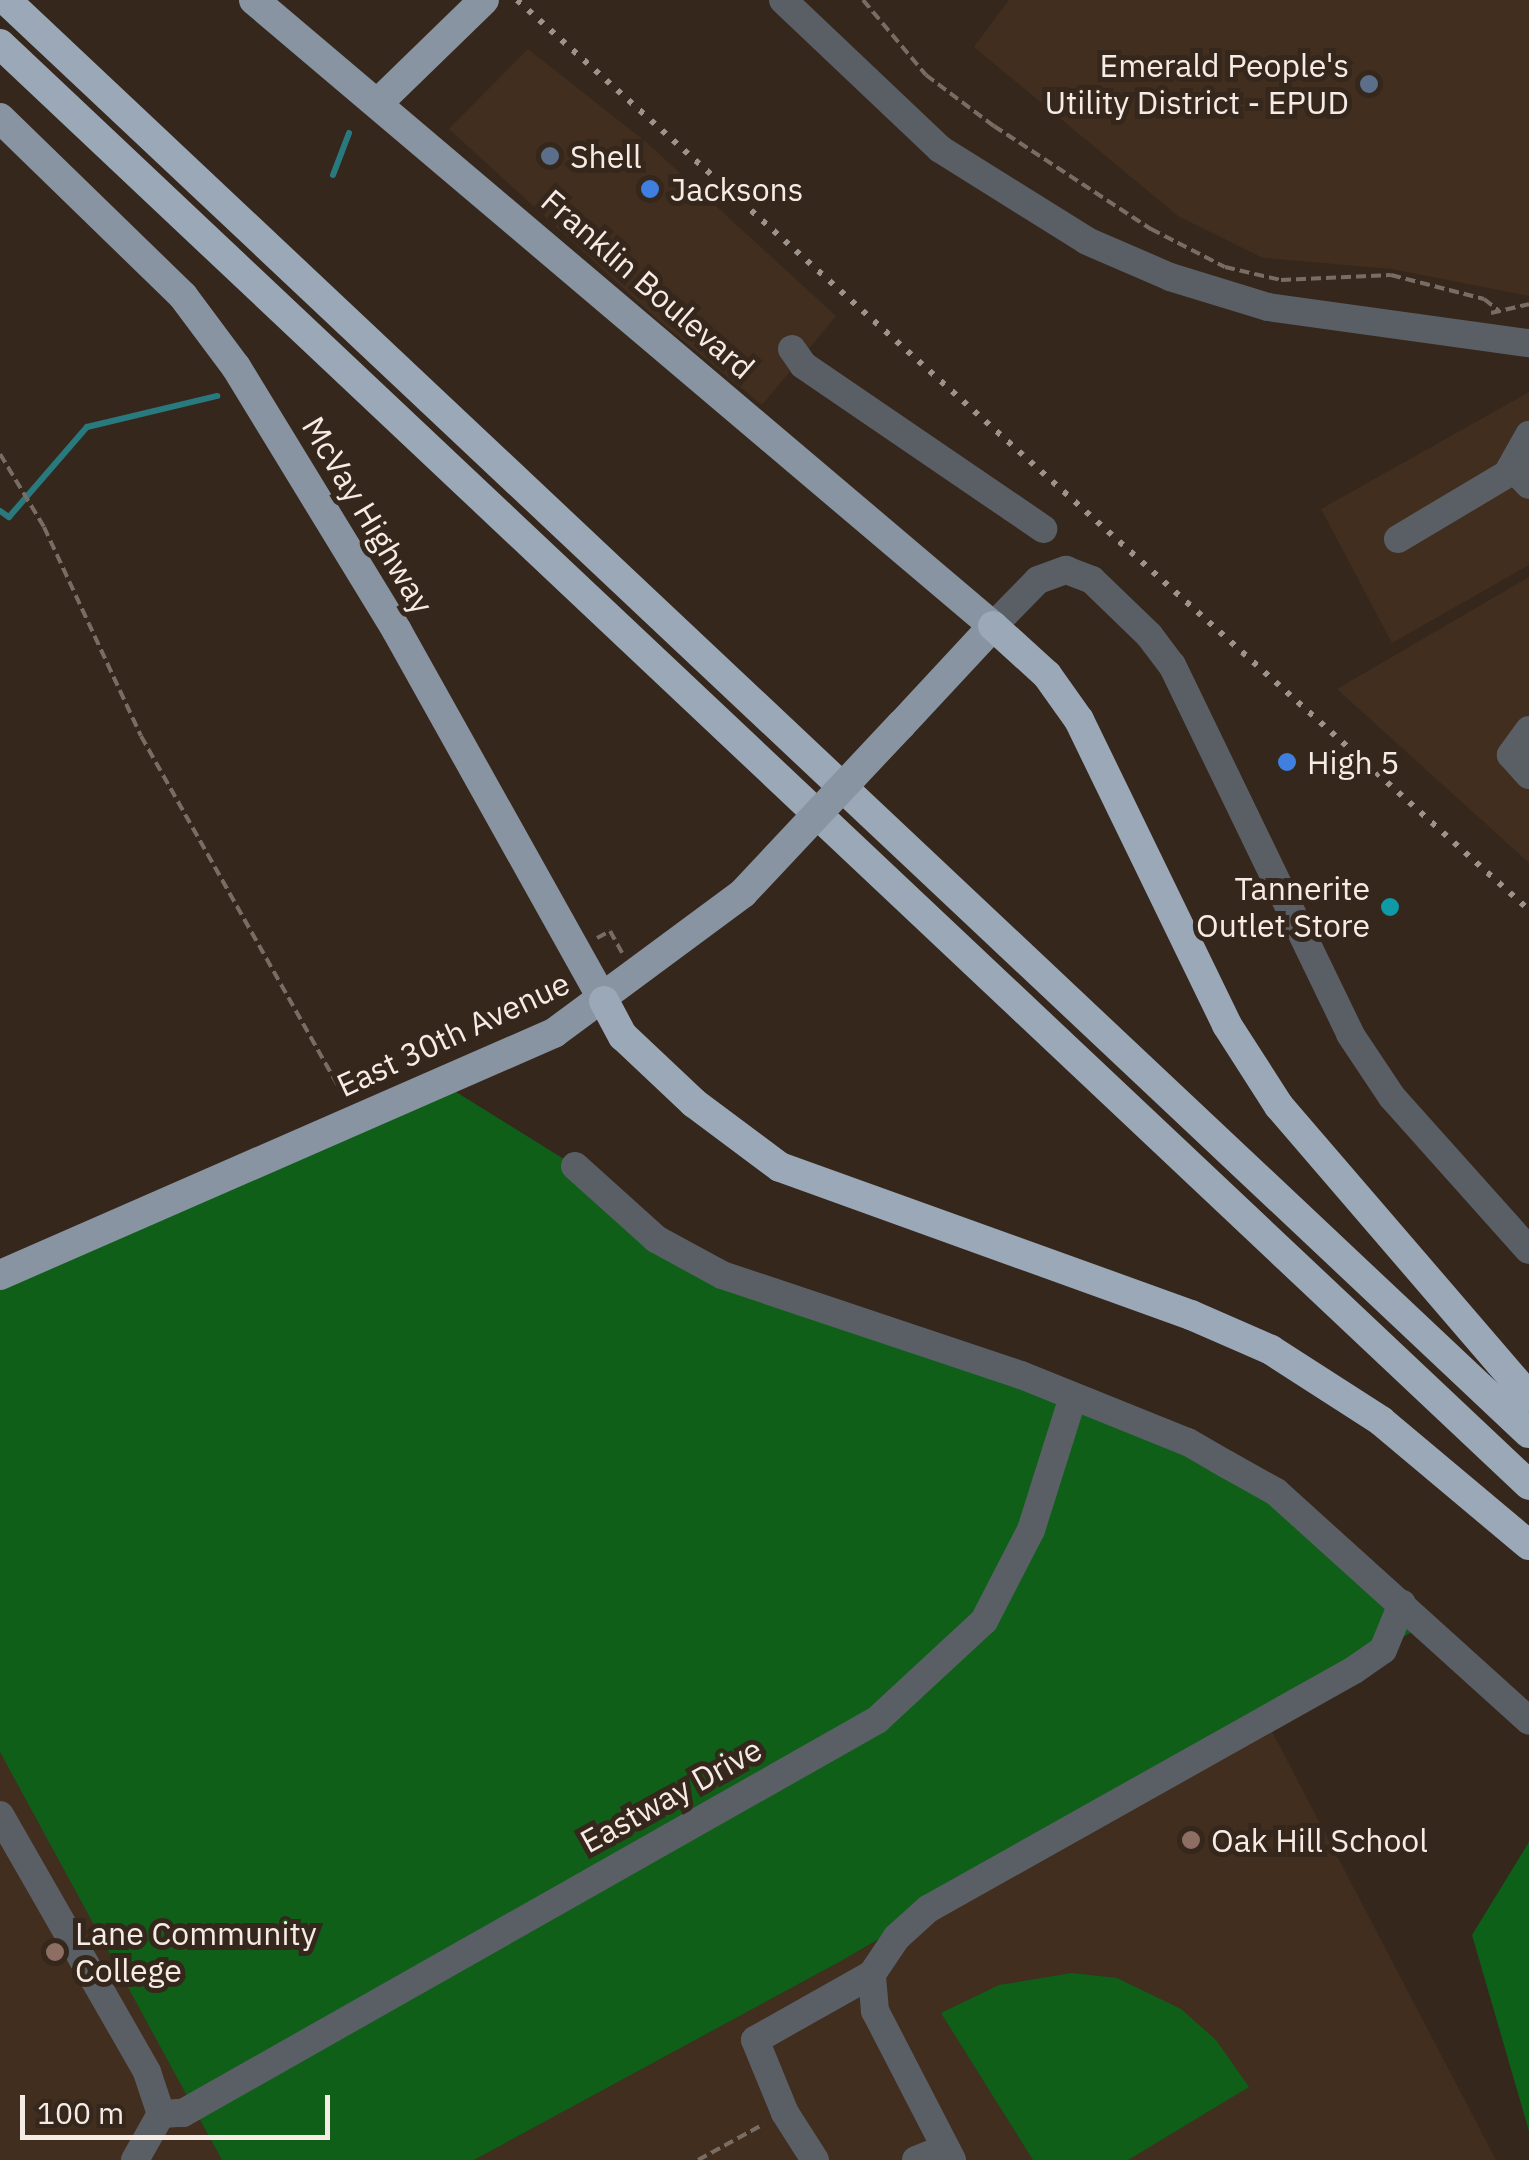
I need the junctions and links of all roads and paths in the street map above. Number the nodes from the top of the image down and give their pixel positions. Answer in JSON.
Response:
{"nodes":[{"id":1,"x":6,"y":0,"type":"edge"},
{"id":2,"x":254,"y":0,"type":"edge"},
{"id":3,"x":484,"y":0,"type":"edge"},
{"id":4,"x":783,"y":0,"type":"edge"},
{"id":5,"x":863,"y":0,"type":"edge"},
{"id":6,"x":0,"y":44,"type":"edge"},
{"id":7,"x":380,"y":101,"type":"junction"},
{"id":8,"x":0,"y":118,"type":"edge"},
{"id":9,"x":1529,"y":304,"type":"edge"},
{"id":10,"x":1529,"y":343,"type":"edge"},
{"id":11,"x":792,"y":349,"type":"dead end"},
{"id":12,"x":1529,"y":435,"type":"edge"},
{"id":13,"x":0,"y":454,"type":"edge"},
{"id":14,"x":1521,"y":476,"type":"edge"},
{"id":15,"x":1043,"y":529,"type":"dead end"},
{"id":16,"x":1398,"y":540,"type":"dead end"},
{"id":17,"x":993,"y":626,"type":"junction"},
{"id":18,"x":1529,"y":730,"type":"edge"},
{"id":19,"x":1529,"y":775,"type":"edge"},
{"id":20,"x":604,"y":1001,"type":"junction"},
{"id":21,"x":356,"y":1119,"type":"junction"},
{"id":22,"x":575,"y":1166,"type":"dead end"},
{"id":23,"x":1529,"y":1250,"type":"edge"},
{"id":24,"x":0,"y":1275,"type":"edge"},
{"id":25,"x":1073,"y":1397,"type":"junction"},
{"id":26,"x":1529,"y":1397,"type":"edge"},
{"id":27,"x":1529,"y":1433,"type":"edge"},
{"id":28,"x":1529,"y":1485,"type":"edge"},
{"id":29,"x":1529,"y":1545,"type":"edge"},
{"id":30,"x":1402,"y":1604,"type":"junction"},
{"id":31,"x":1529,"y":1721,"type":"edge"},
{"id":32,"x":0,"y":1815,"type":"edge"},
{"id":33,"x":872,"y":1974,"type":"junction"},
{"id":34,"x":785,"y":2113,"type":"junction"},
{"id":35,"x":160,"y":2114,"type":"junction"},
{"id":36,"x":949,"y":2154,"type":"edge"},
{"id":37,"x":135,"y":2160,"type":"edge"},
{"id":38,"x":698,"y":2160,"type":"edge"},
{"id":39,"x":814,"y":2160,"type":"edge"},
{"id":40,"x":916,"y":2160,"type":"edge"}],
"edges":[{"from":1,"to":27,"type":"highway"},
{"from":2,"to":7,"type":"main road","name":"Franklin Boulevard"},
{"from":3,"to":7,"type":"main road"},
{"from":4,"to":10,"type":"street"},
{"from":5,"to":9,"type":"path"},
{"from":6,"to":28,"type":"highway"},
{"from":7,"to":17,"type":"main road","name":"Franklin Boulevard"},
{"from":8,"to":20,"type":"main road","name":"McVay Highway"},
{"from":11,"to":15,"type":"street"},
{"from":12,"to":14,"type":"street"},
{"from":13,"to":21,"type":"path"},
{"from":14,"to":16,"type":"street"},
{"from":17,"to":20,"type":"main road","name":"East 30th Avenue","bridge":true},
{"from":17,"to":23,"type":"street"},
{"from":17,"to":26,"type":"highway"},
{"from":18,"to":19,"type":"street"},
{"from":20,"to":21,"type":"main road","name":"East 30th Avenue"},
{"from":20,"to":29,"type":"highway"},
{"from":21,"to":24,"type":"main road","name":"East 30th Avenue"},
{"from":22,"to":25,"type":"street"},
{"from":25,"to":30,"type":"street"},
{"from":25,"to":35,"type":"street","name":"Eastway Drive"},
{"from":30,"to":31,"type":"street"},
{"from":30,"to":33,"type":"street"},
{"from":32,"to":35,"type":"street"},
{"from":33,"to":34,"type":"street"},
{"from":33,"to":36,"type":"street"},
{"from":34,"to":38,"type":"path"},
{"from":34,"to":39,"type":"street"},
{"from":35,"to":37,"type":"street"},
{"from":36,"to":40,"type":"street"}]}
